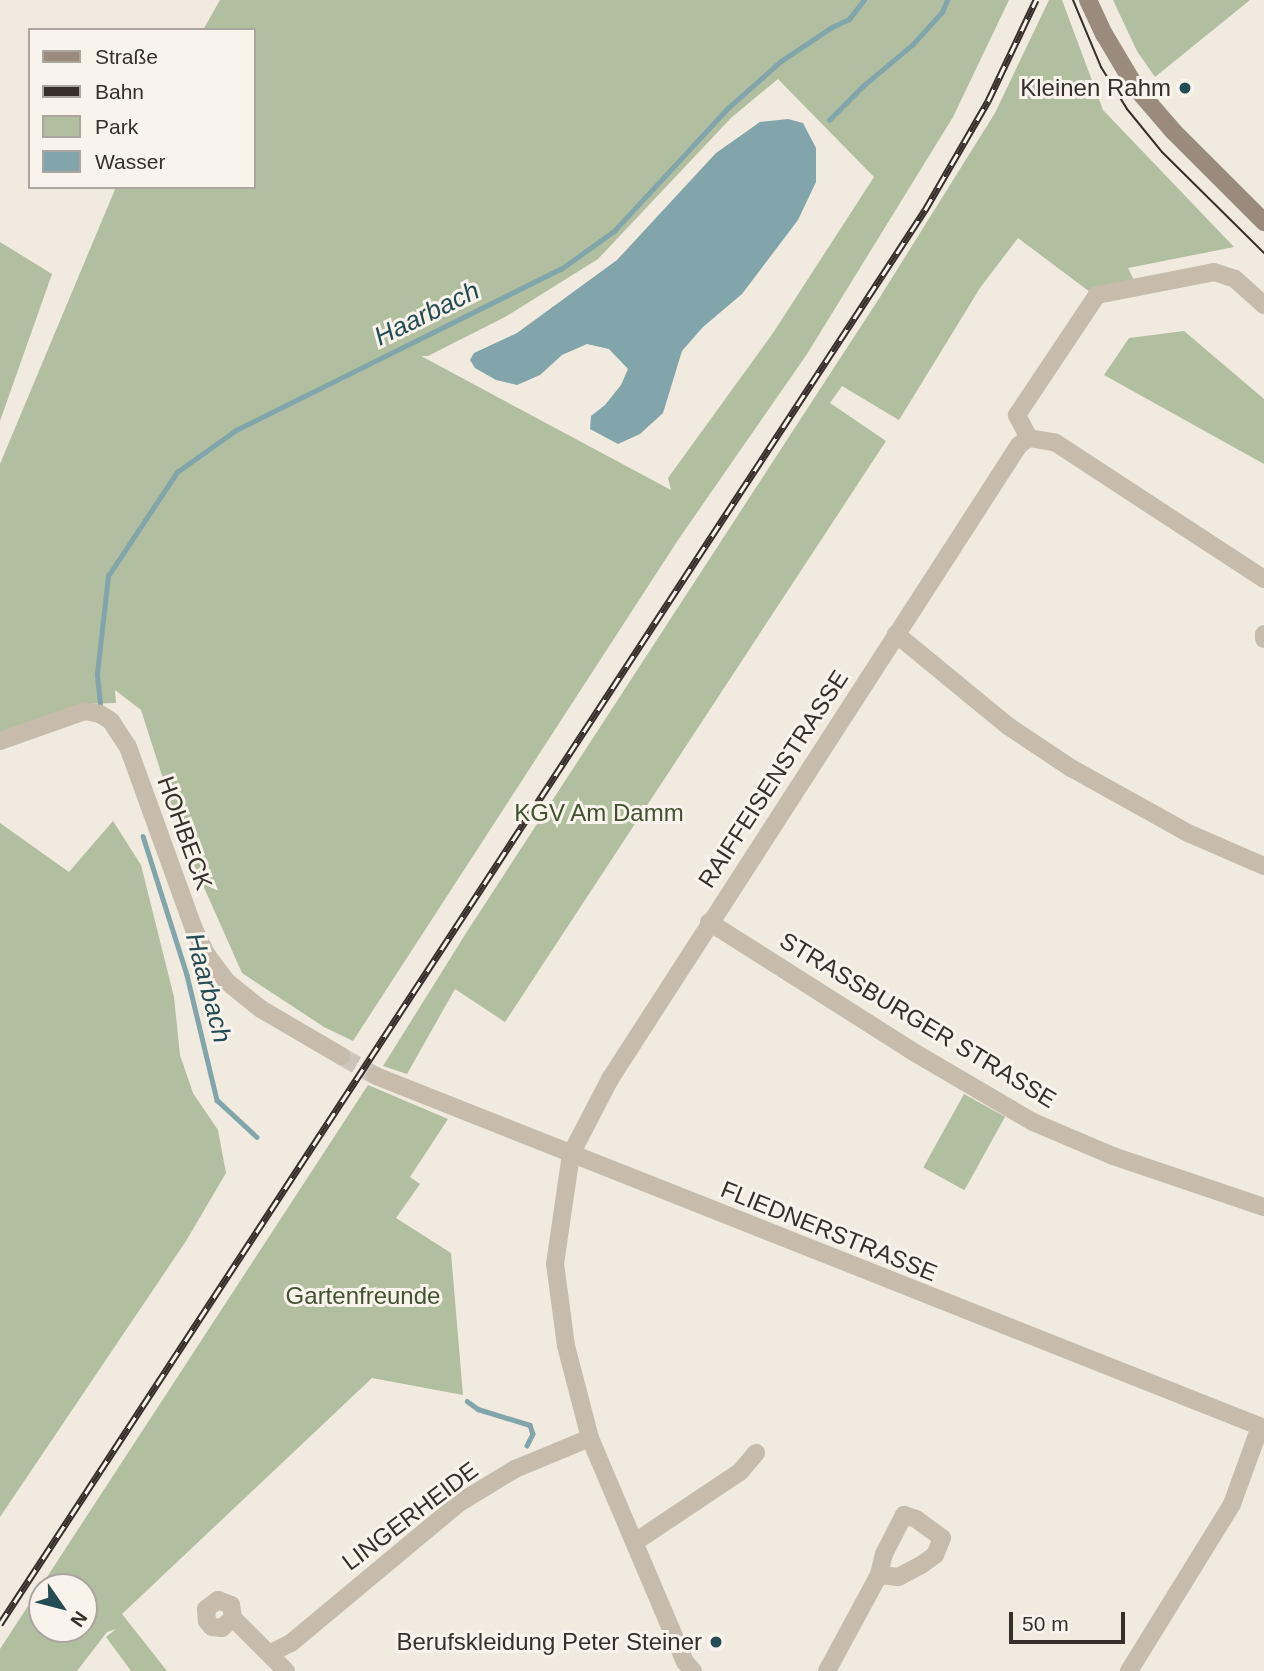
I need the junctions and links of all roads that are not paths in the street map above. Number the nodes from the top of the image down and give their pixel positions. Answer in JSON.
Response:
{"nodes":[{"id":1,"x":1088,"y":0,"type":"edge"},
{"id":2,"x":1264,"y":222,"type":"edge"},
{"id":3,"x":1264,"y":305,"type":"edge"},
{"id":4,"x":1029,"y":438,"type":"junction"},
{"id":5,"x":1264,"y":579,"type":"edge"},
{"id":6,"x":896,"y":634,"type":"junction"},
{"id":7,"x":0,"y":741,"type":"edge"},
{"id":8,"x":1264,"y":866,"type":"edge"},
{"id":9,"x":709,"y":922,"type":"junction"},
{"id":10,"x":341,"y":1056,"type":"tunnel mouth"},
{"id":11,"x":376,"y":1076,"type":"tunnel mouth"},
{"id":12,"x":571,"y":1154,"type":"junction"},
{"id":13,"x":1264,"y":1206,"type":"edge"},
{"id":14,"x":1262,"y":1428,"type":"edge"},
{"id":15,"x":590,"y":1438,"type":"junction"},
{"id":16,"x":756,"y":1453,"type":"dead end"},
{"id":17,"x":635,"y":1542,"type":"junction"},
{"id":18,"x":879,"y":1575,"type":"dead end"},
{"id":19,"x":233,"y":1618,"type":"dead end"},
{"id":20,"x":271,"y":1653,"type":"junction"},
{"id":21,"x":286,"y":1671,"type":"edge"},
{"id":22,"x":693,"y":1671,"type":"edge"},
{"id":23,"x":827,"y":1671,"type":"edge"},
{"id":24,"x":1129,"y":1671,"type":"edge"}],
"edges":[{"from":1,"to":2,"type":"main road"},
{"from":3,"to":4,"type":"street"},
{"from":4,"to":5,"type":"street"},
{"from":4,"to":6,"type":"street","name":"RAIFFEISENSTRASSE"},
{"from":6,"to":8,"type":"street"},
{"from":6,"to":9,"type":"street","name":"RAIFFEISENSTRASSE"},
{"from":7,"to":10,"type":"street","name":"HOHBECK"},
{"from":9,"to":12,"type":"street","name":"RAIFFEISENSTRASSE"},
{"from":9,"to":13,"type":"street","name":"STRASSBURGER STRASSE"},
{"from":11,"to":12,"type":"street","name":"FLIEDNERSTRASSE"},
{"from":12,"to":14,"type":"street","name":"FLIEDNERSTRASSE"},
{"from":12,"to":15,"type":"street","name":"RAIFFEISENSTRASSE"},
{"from":14,"to":24,"type":"street"},
{"from":15,"to":17,"type":"street","name":"RAIFFEISENSTRASSE"},
{"from":15,"to":20,"type":"street","name":"LINGERHEIDE"},
{"from":16,"to":17,"type":"street"},
{"from":17,"to":22,"type":"street","name":"RAIFFEISENSTRASSE"},
{"from":18,"to":23,"type":"street"},
{"from":19,"to":20,"type":"street"},
{"from":20,"to":21,"type":"street"}]}
